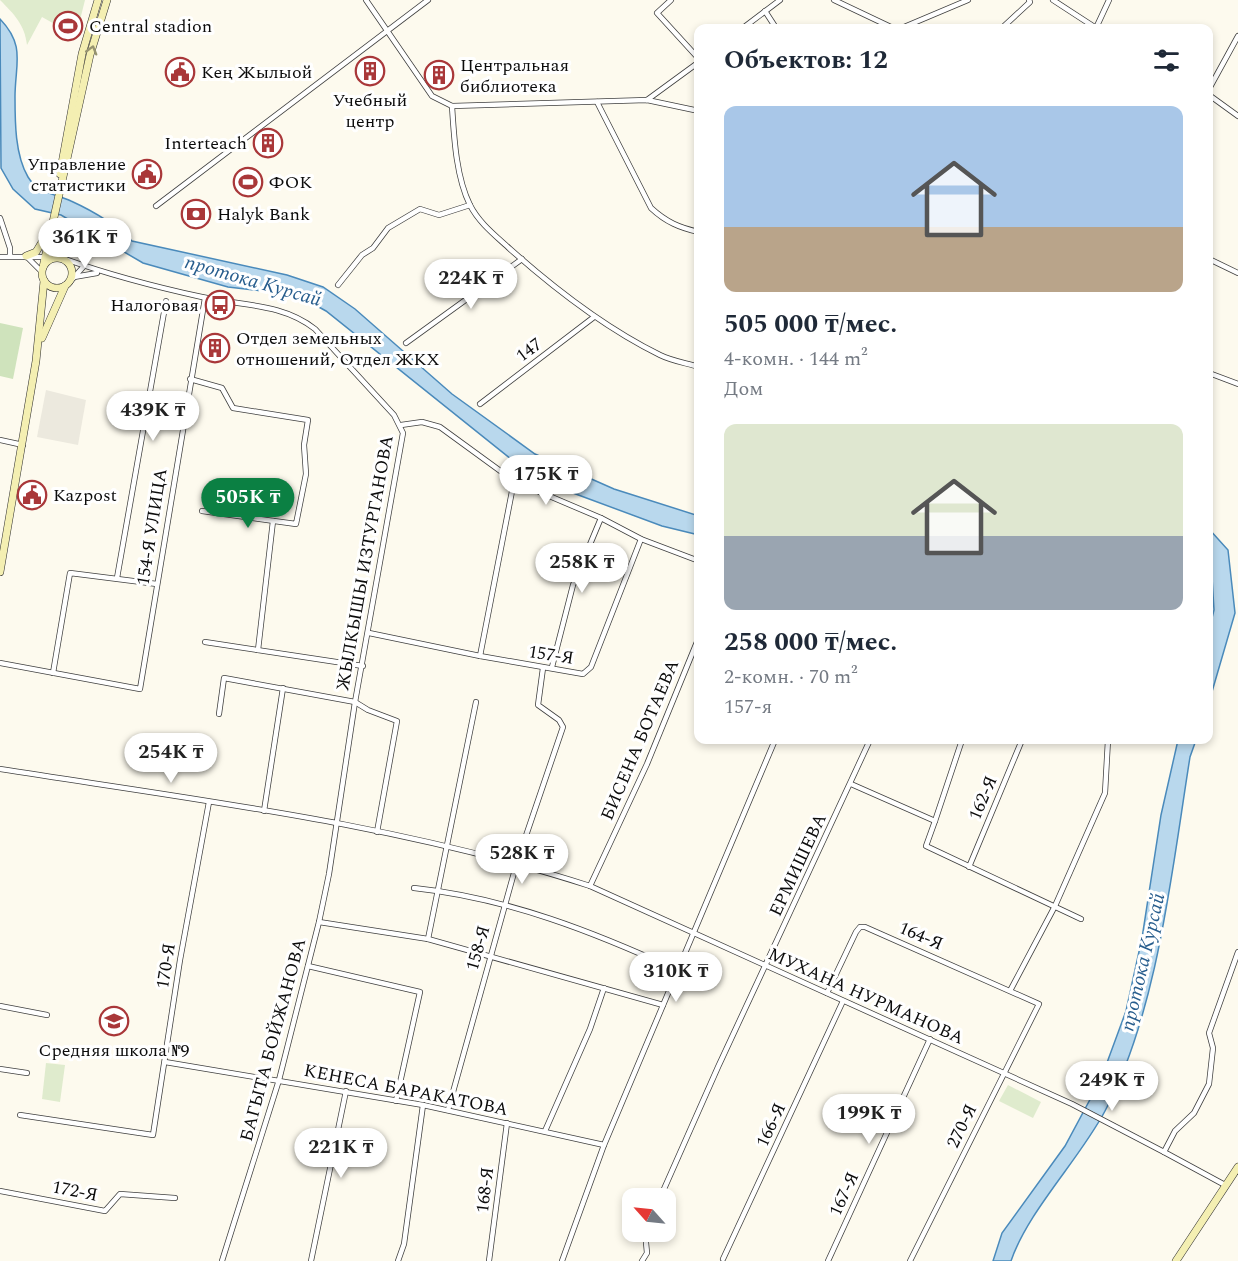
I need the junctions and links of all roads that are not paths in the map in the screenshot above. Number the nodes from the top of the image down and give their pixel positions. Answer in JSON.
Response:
{"nodes":[{"id":1,"x":98,"y":0,"type":"edge"},
{"id":2,"x":107,"y":0,"type":"edge"},
{"id":3,"x":366,"y":0,"type":"edge"},
{"id":4,"x":429,"y":0,"type":"edge"},
{"id":5,"x":671,"y":0,"type":"edge"},
{"id":6,"x":780,"y":0,"type":"edge"},
{"id":7,"x":834,"y":0,"type":"edge"},
{"id":8,"x":968,"y":0,"type":"edge"},
{"id":9,"x":1029,"y":0,"type":"edge"},
{"id":10,"x":1053,"y":0,"type":"edge"},
{"id":11,"x":1108,"y":0,"type":"edge"},
{"id":12,"x":765,"y":11,"type":"junction"},
{"id":13,"x":748,"y":24,"type":"edge"},
{"id":14,"x":773,"y":24,"type":"edge"},
{"id":15,"x":885,"y":24,"type":"edge"},
{"id":16,"x":914,"y":24,"type":"edge"},
{"id":17,"x":1006,"y":24,"type":"edge"},
{"id":18,"x":1090,"y":24,"type":"edge"},
{"id":19,"x":1098,"y":24,"type":"edge"},
{"id":20,"x":387,"y":30,"type":"junction"},
{"id":21,"x":1238,"y":36,"type":"edge"},
{"id":22,"x":694,"y":55,"type":"edge"},
{"id":23,"x":694,"y":65,"type":"edge"},
{"id":24,"x":1213,"y":82,"type":"edge"},
{"id":25,"x":1213,"y":98,"type":"edge"},
{"id":26,"x":647,"y":100,"type":"junction"},
{"id":27,"x":597,"y":102,"type":"junction"},
{"id":28,"x":452,"y":106,"type":"junction"},
{"id":29,"x":694,"y":110,"type":"edge"},
{"id":30,"x":1238,"y":116,"type":"edge"},
{"id":31,"x":59,"y":189,"type":"junction"},
{"id":32,"x":470,"y":205,"type":"junction"},
{"id":33,"x":156,"y":206,"type":"dead end"},
{"id":34,"x":0,"y":218,"type":"edge"},
{"id":35,"x":53,"y":224,"type":"junction"},
{"id":36,"x":694,"y":231,"type":"edge"},
{"id":37,"x":10,"y":256,"type":"junction"},
{"id":38,"x":26,"y":256,"type":"junction"},
{"id":39,"x":45,"y":256,"type":"junction"},
{"id":40,"x":0,"y":257,"type":"edge"},
{"id":41,"x":61,"y":258,"type":"junction"},
{"id":42,"x":522,"y":259,"type":"junction"},
{"id":43,"x":1213,"y":261,"type":"edge"},
{"id":44,"x":84,"y":266,"type":"junction"},
{"id":45,"x":42,"y":269,"type":"junction"},
{"id":46,"x":102,"y":273,"type":"junction"},
{"id":47,"x":1238,"y":273,"type":"edge"},
{"id":48,"x":44,"y":281,"type":"junction"},
{"id":49,"x":69,"y":282,"type":"junction"},
{"id":50,"x":338,"y":285,"type":"dead end"},
{"id":51,"x":205,"y":297,"type":"junction"},
{"id":52,"x":166,"y":301,"type":"dead end"},
{"id":53,"x":594,"y":317,"type":"junction"},
{"id":54,"x":406,"y":343,"type":"dead end"},
{"id":55,"x":38,"y":352,"type":"junction"},
{"id":56,"x":694,"y":366,"type":"edge"},
{"id":57,"x":1213,"y":375,"type":"edge"},
{"id":58,"x":190,"y":379,"type":"junction"},
{"id":59,"x":1238,"y":384,"type":"edge"},
{"id":60,"x":480,"y":404,"type":"dead end"},
{"id":61,"x":401,"y":425,"type":"junction"},
{"id":62,"x":0,"y":440,"type":"edge"},
{"id":63,"x":23,"y":445,"type":"junction"},
{"id":64,"x":514,"y":481,"type":"junction"},
{"id":65,"x":202,"y":511,"type":"dead end"},
{"id":66,"x":601,"y":518,"type":"junction"},
{"id":67,"x":273,"y":521,"type":"junction"},
{"id":68,"x":641,"y":539,"type":"junction"},
{"id":69,"x":694,"y":559,"type":"edge"},
{"id":70,"x":0,"y":572,"type":"edge"},
{"id":71,"x":117,"y":578,"type":"junction"},
{"id":72,"x":157,"y":584,"type":"junction"},
{"id":73,"x":369,"y":633,"type":"junction"},
{"id":74,"x":205,"y":642,"type":"dead end"},
{"id":75,"x":694,"y":649,"type":"edge"},
{"id":76,"x":258,"y":650,"type":"junction"},
{"id":77,"x":480,"y":656,"type":"junction"},
{"id":78,"x":0,"y":663,"type":"edge"},
{"id":79,"x":363,"y":666,"type":"junction"},
{"id":80,"x":552,"y":667,"type":"junction"},
{"id":81,"x":543,"y":668,"type":"junction"},
{"id":82,"x":52,"y":673,"type":"junction"},
{"id":83,"x":284,"y":688,"type":"junction"},
{"id":84,"x":355,"y":702,"type":"junction"},
{"id":85,"x":476,"y":702,"type":"dead end"},
{"id":86,"x":219,"y":714,"type":"dead end"},
{"id":87,"x":773,"y":744,"type":"edge"},
{"id":88,"x":868,"y":744,"type":"edge"},
{"id":89,"x":961,"y":744,"type":"edge"},
{"id":90,"x":1020,"y":744,"type":"edge"},
{"id":91,"x":1108,"y":744,"type":"edge"},
{"id":92,"x":0,"y":769,"type":"edge"},
{"id":93,"x":851,"y":784,"type":"junction"},
{"id":94,"x":209,"y":802,"type":"junction"},
{"id":95,"x":264,"y":811,"type":"junction"},
{"id":96,"x":935,"y":821,"type":"junction"},
{"id":97,"x":338,"y":824,"type":"junction"},
{"id":98,"x":377,"y":832,"type":"junction"},
{"id":99,"x":446,"y":847,"type":"junction"},
{"id":100,"x":516,"y":862,"type":"junction"},
{"id":101,"x":969,"y":867,"type":"junction"},
{"id":102,"x":590,"y":886,"type":"junction"},
{"id":103,"x":414,"y":888,"type":"dead end"},
{"id":104,"x":438,"y":891,"type":"junction"},
{"id":105,"x":505,"y":904,"type":"junction"},
{"id":106,"x":1055,"y":906,"type":"junction"},
{"id":107,"x":1081,"y":919,"type":"dead end"},
{"id":108,"x":319,"y":922,"type":"junction"},
{"id":109,"x":695,"y":933,"type":"junction"},
{"id":110,"x":428,"y":939,"type":"junction"},
{"id":111,"x":1238,"y":952,"type":"edge"},
{"id":112,"x":490,"y":955,"type":"junction"},
{"id":113,"x":308,"y":966,"type":"junction"},
{"id":114,"x":766,"y":966,"type":"junction"},
{"id":115,"x":679,"y":971,"type":"junction"},
{"id":116,"x":604,"y":988,"type":"junction"},
{"id":117,"x":1011,"y":990,"type":"junction"},
{"id":118,"x":827,"y":993,"type":"junction"},
{"id":119,"x":843,"y":1001,"type":"junction"},
{"id":120,"x":1039,"y":1004,"type":"joint"},
{"id":121,"x":663,"y":1005,"type":"junction"},
{"id":122,"x":0,"y":1006,"type":"edge"},
{"id":123,"x":47,"y":1015,"type":"dead end"},
{"id":124,"x":930,"y":1039,"type":"junction"},
{"id":125,"x":165,"y":1062,"type":"junction"},
{"id":126,"x":0,"y":1069,"type":"edge"},
{"id":127,"x":27,"y":1073,"type":"dead end"},
{"id":128,"x":1006,"y":1074,"type":"junction"},
{"id":129,"x":279,"y":1080,"type":"junction"},
{"id":130,"x":346,"y":1091,"type":"junction"},
{"id":131,"x":396,"y":1101,"type":"junction"},
{"id":132,"x":423,"y":1105,"type":"junction"},
{"id":133,"x":448,"y":1110,"type":"junction"},
{"id":134,"x":20,"y":1115,"type":"dead end"},
{"id":135,"x":507,"y":1123,"type":"junction"},
{"id":136,"x":545,"y":1131,"type":"junction"},
{"id":137,"x":604,"y":1145,"type":"junction"},
{"id":138,"x":1164,"y":1152,"type":"junction"},
{"id":139,"x":1238,"y":1167,"type":"edge"},
{"id":140,"x":1225,"y":1185,"type":"junction"},
{"id":141,"x":664,"y":1188,"type":"edge"},
{"id":142,"x":0,"y":1191,"type":"edge"},
{"id":143,"x":175,"y":1198,"type":"dead end"},
{"id":144,"x":646,"y":1242,"type":"edge"},
{"id":145,"x":723,"y":1259,"type":"dead end"},
{"id":146,"x":222,"y":1261,"type":"edge"},
{"id":147,"x":310,"y":1261,"type":"edge"},
{"id":148,"x":398,"y":1261,"type":"edge"},
{"id":149,"x":489,"y":1261,"type":"edge"},
{"id":150,"x":561,"y":1261,"type":"edge"},
{"id":151,"x":642,"y":1261,"type":"edge"},
{"id":152,"x":828,"y":1261,"type":"edge"},
{"id":153,"x":910,"y":1261,"type":"edge"},
{"id":154,"x":1176,"y":1261,"type":"edge"}],
"edges":[{"from":1,"to":31,"type":"street"},
{"from":31,"to":2,"type":"street","one_way":true},
{"from":3,"to":20,"type":"street"},
{"from":4,"to":20,"type":"street"},
{"from":5,"to":22,"type":"street"},
{"from":6,"to":12,"type":"street"},
{"from":7,"to":15,"type":"street"},
{"from":8,"to":16,"type":"street"},
{"from":9,"to":17,"type":"street"},
{"from":10,"to":18,"type":"street"},
{"from":11,"to":19,"type":"street"},
{"from":12,"to":13,"type":"street"},
{"from":12,"to":14,"type":"street"},
{"from":20,"to":28,"type":"street"},
{"from":20,"to":33,"type":"street"},
{"from":21,"to":24,"type":"street"},
{"from":23,"to":26,"type":"street"},
{"from":25,"to":30,"type":"street"},
{"from":26,"to":27,"type":"street"},
{"from":26,"to":29,"type":"street"},
{"from":27,"to":28,"type":"street"},
{"from":27,"to":36,"type":"street"},
{"from":28,"to":32,"type":"street"},
{"from":31,"to":35,"type":"street"},
{"from":32,"to":42,"type":"street"},
{"from":32,"to":50,"type":"street"},
{"from":34,"to":37,"type":"street"},
{"from":35,"to":38,"type":"street"},
{"from":35,"to":39,"type":"street"},
{"from":35,"to":41,"type":"street"},
{"from":37,"to":38,"type":"street","name":"ЖЫЛКЫШЫ ИЗТУРГАНОВА"},
{"from":37,"to":40,"type":"street","name":"ЖЫЛКЫШЫ ИЗТУРГАНОВА"},
{"from":38,"to":39,"type":"street","name":"ЖЫЛКЫШЫ ИЗТУРГАНОВА"},
{"from":38,"to":45,"type":"street"},
{"from":39,"to":41,"type":"street","name":"ЖЫЛКЫШЫ ИЗТУРГАНОВА"},
{"from":39,"to":45,"type":"street"},
{"from":41,"to":44,"type":"street","name":"ЖЫЛКЫШЫ ИЗТУРГАНОВА"},
{"from":41,"to":45,"type":"street"},
{"from":41,"to":49,"type":"street"},
{"from":42,"to":53,"type":"street"},
{"from":42,"to":54,"type":"street"},
{"from":43,"to":47,"type":"street"},
{"from":44,"to":46,"type":"street","name":"ЖЫЛКЫШЫ ИЗТУРГАНОВА"},
{"from":44,"to":49,"type":"street"},
{"from":45,"to":48,"type":"street"},
{"from":46,"to":49,"type":"street"},
{"from":46,"to":51,"type":"street","name":"ЖЫЛКЫШЫ ИЗТУРГАНОВА"},
{"from":48,"to":49,"type":"street"},
{"from":48,"to":55,"type":"street"},
{"from":49,"to":55,"type":"street"},
{"from":51,"to":58,"type":"street","name":"154-Я УЛИЦА"},
{"from":51,"to":61,"type":"street","name":"ЖЫЛКЫШЫ ИЗТУРГАНОВА"},
{"from":52,"to":71,"type":"street"},
{"from":53,"to":56,"type":"street"},
{"from":53,"to":60,"type":"street","name":"147"},
{"from":55,"to":63,"type":"street"},
{"from":57,"to":59,"type":"street"},
{"from":58,"to":67,"type":"street"},
{"from":58,"to":72,"type":"street","name":"154-Я УЛИЦА"},
{"from":61,"to":64,"type":"street"},
{"from":61,"to":73,"type":"street","name":"ЖЫЛКЫШЫ ИЗТУРГАНОВА"},
{"from":62,"to":63,"type":"street"},
{"from":63,"to":70,"type":"street"},
{"from":64,"to":66,"type":"street"},
{"from":64,"to":77,"type":"street"},
{"from":65,"to":67,"type":"street"},
{"from":66,"to":68,"type":"street"},
{"from":66,"to":80,"type":"street"},
{"from":67,"to":76,"type":"street"},
{"from":68,"to":69,"type":"street"},
{"from":68,"to":80,"type":"street","name":"157-Я"},
{"from":71,"to":72,"type":"street"},
{"from":71,"to":82,"type":"street"},
{"from":72,"to":82,"type":"street","name":"154-Я УЛИЦА"},
{"from":73,"to":77,"type":"street","name":"157-Я"},
{"from":73,"to":79,"type":"street","name":"ЖЫЛКЫШЫ ИЗТУРГАНОВА"},
{"from":74,"to":76,"type":"street"},
{"from":75,"to":102,"type":"street","name":"БИСЕНА БОТАЕВА"},
{"from":76,"to":79,"type":"street"},
{"from":77,"to":81,"type":"street","name":"157-Я"},
{"from":78,"to":82,"type":"street"},
{"from":79,"to":84,"type":"street","name":"ЖЫЛКЫШЫ ИЗТУРГАНОВА"},
{"from":80,"to":81,"type":"street","name":"157-Я"},
{"from":81,"to":100,"type":"street","name":"158-Я"},
{"from":83,"to":84,"type":"street"},
{"from":83,"to":86,"type":"street"},
{"from":83,"to":95,"type":"street"},
{"from":84,"to":97,"type":"street","name":"ЖЫЛКЫШЫ ИЗТУРГАНОВА"},
{"from":84,"to":98,"type":"street"},
{"from":85,"to":99,"type":"street"},
{"from":87,"to":109,"type":"street"},
{"from":88,"to":93,"type":"street","name":"ЕРМИШЕВА"},
{"from":89,"to":96,"type":"street"},
{"from":90,"to":101,"type":"street","name":"162-Я"},
{"from":91,"to":106,"type":"street"},
{"from":92,"to":94,"type":"street","name":"МУХАНА НУРМАНОВА"},
{"from":93,"to":96,"type":"street"},
{"from":93,"to":114,"type":"street","name":"ЕРМИШЕВА"},
{"from":94,"to":95,"type":"street","name":"МУХАНА НУРМАНОВА"},
{"from":94,"to":125,"type":"street","name":"170-Я"},
{"from":95,"to":97,"type":"street","name":"МУХАНА НУРМАНОВА"},
{"from":96,"to":101,"type":"street"},
{"from":97,"to":98,"type":"street","name":"МУХАНА НУРМАНОВА"},
{"from":97,"to":108,"type":"street","name":"БАГЫТА БОЙЖАНОВА"},
{"from":98,"to":99,"type":"street","name":"МУХАНА НУРМАНОВА"},
{"from":99,"to":100,"type":"street","name":"МУХАНА НУРМАНОВА"},
{"from":99,"to":104,"type":"street"},
{"from":100,"to":102,"type":"street","name":"МУХАНА НУРМАНОВА"},
{"from":100,"to":105,"type":"street","name":"158-Я"},
{"from":101,"to":106,"type":"street"},
{"from":102,"to":109,"type":"street","name":"МУХАНА НУРМАНОВА"},
{"from":103,"to":104,"type":"street"},
{"from":104,"to":105,"type":"street"},
{"from":104,"to":110,"type":"street"},
{"from":105,"to":112,"type":"street","name":"158-Я"},
{"from":105,"to":115,"type":"street"},
{"from":106,"to":107,"type":"street"},
{"from":106,"to":117,"type":"street"},
{"from":108,"to":110,"type":"street"},
{"from":108,"to":113,"type":"street","name":"БАГЫТА БОЙЖАНОВА"},
{"from":109,"to":114,"type":"street","name":"МУХАНА НУРМАНОВА"},
{"from":109,"to":115,"type":"street"},
{"from":110,"to":112,"type":"street"},
{"from":111,"to":138,"type":"street"},
{"from":112,"to":116,"type":"street"},
{"from":112,"to":133,"type":"street","name":"158-Я"},
{"from":113,"to":129,"type":"street","name":"БАГЫТА БОЙЖАНОВА"},
{"from":113,"to":131,"type":"street"},
{"from":114,"to":118,"type":"street","name":"МУХАНА НУРМАНОВА"},
{"from":114,"to":141,"type":"street","name":"ЕРМИШЕВА"},
{"from":115,"to":121,"type":"street"},
{"from":116,"to":121,"type":"street"},
{"from":116,"to":136,"type":"street"},
{"from":117,"to":118,"type":"street","name":"164-Я"},
{"from":117,"to":120,"type":"street","name":"164-Я"},
{"from":118,"to":119,"type":"street","name":"МУХАНА НУРМАНОВА"},
{"from":119,"to":124,"type":"street","name":"МУХАНА НУРМАНОВА"},
{"from":119,"to":145,"type":"street","name":"166-Я"},
{"from":120,"to":128,"type":"street","name":"270-Я"},
{"from":121,"to":137,"type":"street"},
{"from":122,"to":123,"type":"street"},
{"from":124,"to":128,"type":"street","name":"МУХАНА НУРМАНОВА"},
{"from":124,"to":152,"type":"street","name":"167-Я"},
{"from":125,"to":129,"type":"street","name":"КЕНЕСА БАРАКАТОВА"},
{"from":125,"to":134,"type":"street","name":"170-Я"},
{"from":126,"to":127,"type":"street"},
{"from":128,"to":138,"type":"street","name":"МУХАНА НУРМАНОВА"},
{"from":128,"to":153,"type":"street","name":"270-Я"},
{"from":129,"to":130,"type":"street","name":"КЕНЕСА БАРАКАТОВА"},
{"from":129,"to":146,"type":"street","name":"БАГЫТА БОЙЖАНОВА"},
{"from":130,"to":131,"type":"street","name":"КЕНЕСА БАРАКАТОВА"},
{"from":130,"to":147,"type":"street"},
{"from":131,"to":132,"type":"street","name":"КЕНЕСА БАРАКАТОВА"},
{"from":132,"to":133,"type":"street","name":"КЕНЕСА БАРАКАТОВА"},
{"from":132,"to":148,"type":"street"},
{"from":133,"to":135,"type":"street","name":"КЕНЕСА БАРАКАТОВА"},
{"from":135,"to":136,"type":"street","name":"КЕНЕСА БАРАКАТОВА"},
{"from":135,"to":149,"type":"street","name":"168-Я"},
{"from":136,"to":137,"type":"street","name":"КЕНЕСА БАРАКАТОВА"},
{"from":137,"to":150,"type":"street"},
{"from":138,"to":140,"type":"street","name":"МУХАНА НУРМАНОВА"},
{"from":139,"to":140,"type":"street"},
{"from":140,"to":154,"type":"street"},
{"from":142,"to":143,"type":"street","name":"172-Я"},
{"from":144,"to":151,"type":"street"}]}
